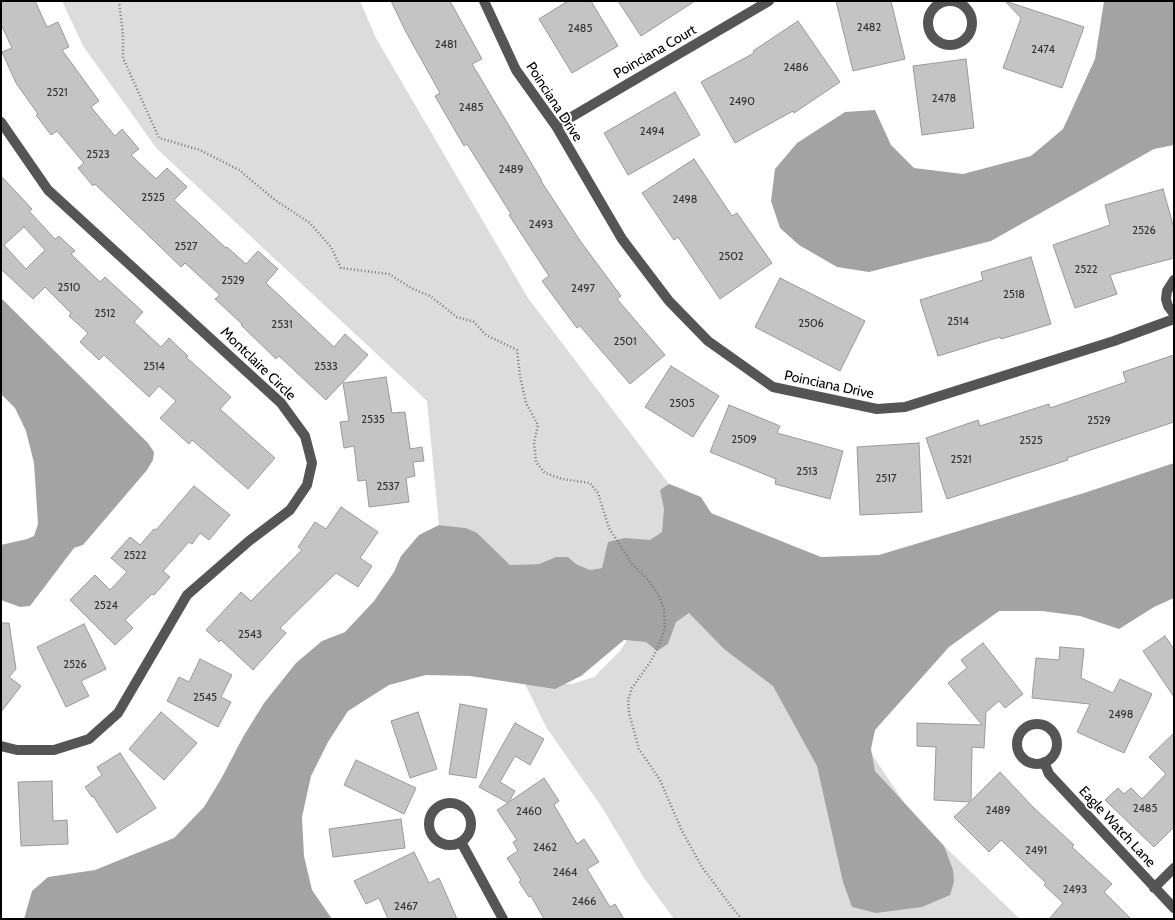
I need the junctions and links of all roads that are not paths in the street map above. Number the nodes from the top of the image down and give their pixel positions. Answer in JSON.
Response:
{"nodes":[{"id":1,"x":484,"y":1,"type":"edge"},
{"id":2,"x":769,"y":1,"type":"edge"},
{"id":3,"x":942,"y":2,"type":"edge"},
{"id":4,"x":1,"y":122,"type":"edge"},
{"id":5,"x":556,"y":126,"type":"junction"},
{"id":6,"x":1174,"y":280,"type":"edge"},
{"id":7,"x":1174,"y":314,"type":"edge"},
{"id":8,"x":1174,"y":319,"type":"edge"},
{"id":9,"x":1,"y":746,"type":"edge"},
{"id":10,"x":1044,"y":762,"type":"dead end"},
{"id":11,"x":461,"y":842,"type":"junction"},
{"id":12,"x":1174,"y":868,"type":"edge"},
{"id":13,"x":1154,"y":888,"type":"junction"},
{"id":14,"x":1174,"y":908,"type":"edge"},
{"id":15,"x":503,"y":919,"type":"edge"}],
"edges":[{"from":1,"to":5,"type":"street","name":"Poinciana Drive"},
{"from":2,"to":5,"type":"street","name":"Poinciana Court"},
{"from":3,"to":3,"type":"street"},
{"from":4,"to":9,"type":"street","name":"Montclaire Circle"},
{"from":5,"to":8,"type":"street","name":"Poinciana Drive"},
{"from":6,"to":7,"type":"street"},
{"from":10,"to":13,"type":"street","name":"Eagle Watch Lane"},
{"from":11,"to":11,"type":"street"},
{"from":11,"to":15,"type":"street"},
{"from":12,"to":13,"type":"street"},
{"from":13,"to":14,"type":"street","name":"Eagle Watch Lane"}]}
